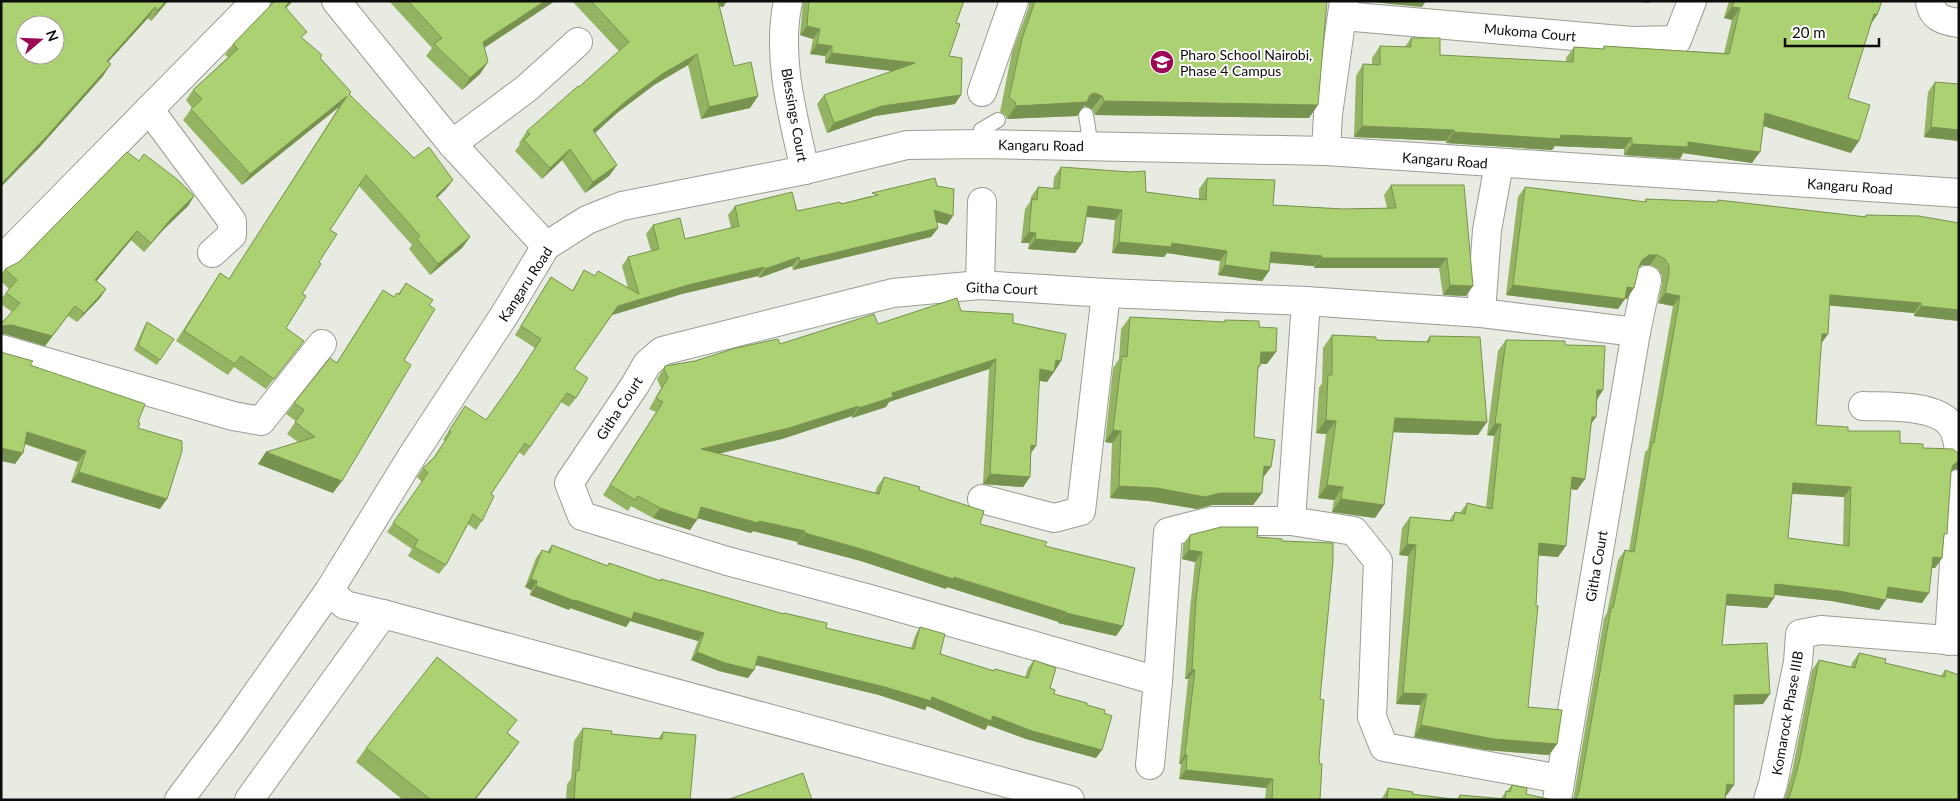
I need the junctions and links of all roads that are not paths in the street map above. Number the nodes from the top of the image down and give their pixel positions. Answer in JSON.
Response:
{"nodes":[{"id":1,"x":256,"y":1,"type":"edge"},
{"id":2,"x":336,"y":1,"type":"edge"},
{"id":3,"x":788,"y":1,"type":"edge"},
{"id":4,"x":1014,"y":1,"type":"edge"},
{"id":5,"x":1692,"y":1,"type":"edge"},
{"id":6,"x":1930,"y":1,"type":"edge"},
{"id":7,"x":1343,"y":8,"type":"edge"},
{"id":8,"x":1959,"y":23,"type":"edge"},
{"id":9,"x":578,"y":42,"type":"dead end"},
{"id":10,"x":982,"y":92,"type":"dead end"},
{"id":11,"x":149,"y":109,"type":"junction"},
{"id":12,"x":1086,"y":115,"type":"edge"},
{"id":13,"x":998,"y":120,"type":"dead end"},
{"id":14,"x":452,"y":144,"type":"junction"},
{"id":15,"x":983,"y":144,"type":"junction"},
{"id":16,"x":1091,"y":146,"type":"junction"},
{"id":17,"x":1326,"y":151,"type":"junction"},
{"id":18,"x":1499,"y":164,"type":"junction"},
{"id":19,"x":805,"y":170,"type":"junction"},
{"id":20,"x":1959,"y":192,"type":"edge"},
{"id":21,"x":982,"y":202,"type":"dead end"},
{"id":22,"x":546,"y":246,"type":"junction"},
{"id":23,"x":212,"y":253,"type":"dead end"},
{"id":24,"x":1,"y":260,"type":"edge"},
{"id":25,"x":1646,"y":280,"type":"dead end"},
{"id":26,"x":980,"y":285,"type":"junction"},
{"id":27,"x":1106,"y":294,"type":"junction"},
{"id":28,"x":1306,"y":301,"type":"junction"},
{"id":29,"x":1481,"y":313,"type":"junction"},
{"id":30,"x":1636,"y":332,"type":"junction"},
{"id":31,"x":322,"y":344,"type":"dead end"},
{"id":32,"x":1,"y":349,"type":"edge"},
{"id":33,"x":1862,"y":406,"type":"dead end"},
{"id":34,"x":1959,"y":451,"type":"edge"},
{"id":35,"x":1959,"y":484,"type":"edge"},
{"id":36,"x":982,"y":500,"type":"dead end"},
{"id":37,"x":1291,"y":521,"type":"junction"},
{"id":38,"x":329,"y":591,"type":"junction"},
{"id":39,"x":383,"y":614,"type":"junction"},
{"id":40,"x":1954,"y":641,"type":"edge"},
{"id":41,"x":1158,"y":681,"type":"junction"},
{"id":42,"x":1150,"y":765,"type":"dead end"},
{"id":43,"x":1559,"y":789,"type":"edge"},
{"id":44,"x":179,"y":800,"type":"edge"},
{"id":45,"x":249,"y":800,"type":"edge"},
{"id":46,"x":1070,"y":800,"type":"edge"},
{"id":47,"x":1768,"y":800,"type":"edge"}],
"edges":[{"from":1,"to":11,"type":"street"},
{"from":2,"to":14,"type":"street"},
{"from":3,"to":19,"type":"street","name":"Blessings Court"},
{"from":4,"to":10,"type":"street"},
{"from":5,"to":7,"type":"street","name":"Mukoma Court"},
{"from":6,"to":8,"type":"street"},
{"from":7,"to":17,"type":"street"},
{"from":9,"to":14,"type":"street"},
{"from":11,"to":23,"type":"street"},
{"from":11,"to":24,"type":"street"},
{"from":12,"to":16,"type":"lane"},
{"from":13,"to":15,"type":"lane"},
{"from":14,"to":22,"type":"street"},
{"from":15,"to":16,"type":"street","name":"Kangaru Road"},
{"from":15,"to":19,"type":"street","name":"Kangaru Road"},
{"from":16,"to":17,"type":"street","name":"Kangaru Road"},
{"from":17,"to":18,"type":"street","name":"Kangaru Road"},
{"from":18,"to":20,"type":"street","name":"Kangaru Road"},
{"from":18,"to":29,"type":"street"},
{"from":19,"to":22,"type":"street","name":"Kangaru Road"},
{"from":21,"to":26,"type":"street"},
{"from":22,"to":38,"type":"street","name":"Kangaru Road"},
{"from":25,"to":30,"type":"street","name":"Githa Court"},
{"from":26,"to":27,"type":"street","name":"Githa Court"},
{"from":26,"to":41,"type":"street","name":"Githa Court"},
{"from":27,"to":28,"type":"street","name":"Githa Court"},
{"from":27,"to":36,"type":"street"},
{"from":28,"to":29,"type":"street","name":"Githa Court"},
{"from":28,"to":37,"type":"street"},
{"from":29,"to":30,"type":"street","name":"Githa Court"},
{"from":30,"to":43,"type":"street","name":"Githa Court"},
{"from":31,"to":32,"type":"street"},
{"from":33,"to":34,"type":"street"},
{"from":35,"to":40,"type":"street"},
{"from":37,"to":41,"type":"street"},
{"from":37,"to":43,"type":"street"},
{"from":38,"to":39,"type":"street"},
{"from":38,"to":44,"type":"street","name":"Kangaru Road"},
{"from":39,"to":45,"type":"street"},
{"from":39,"to":46,"type":"street"},
{"from":40,"to":47,"type":"street","name":"Komarock Phase IIIB"},
{"from":41,"to":42,"type":"street"}]}
